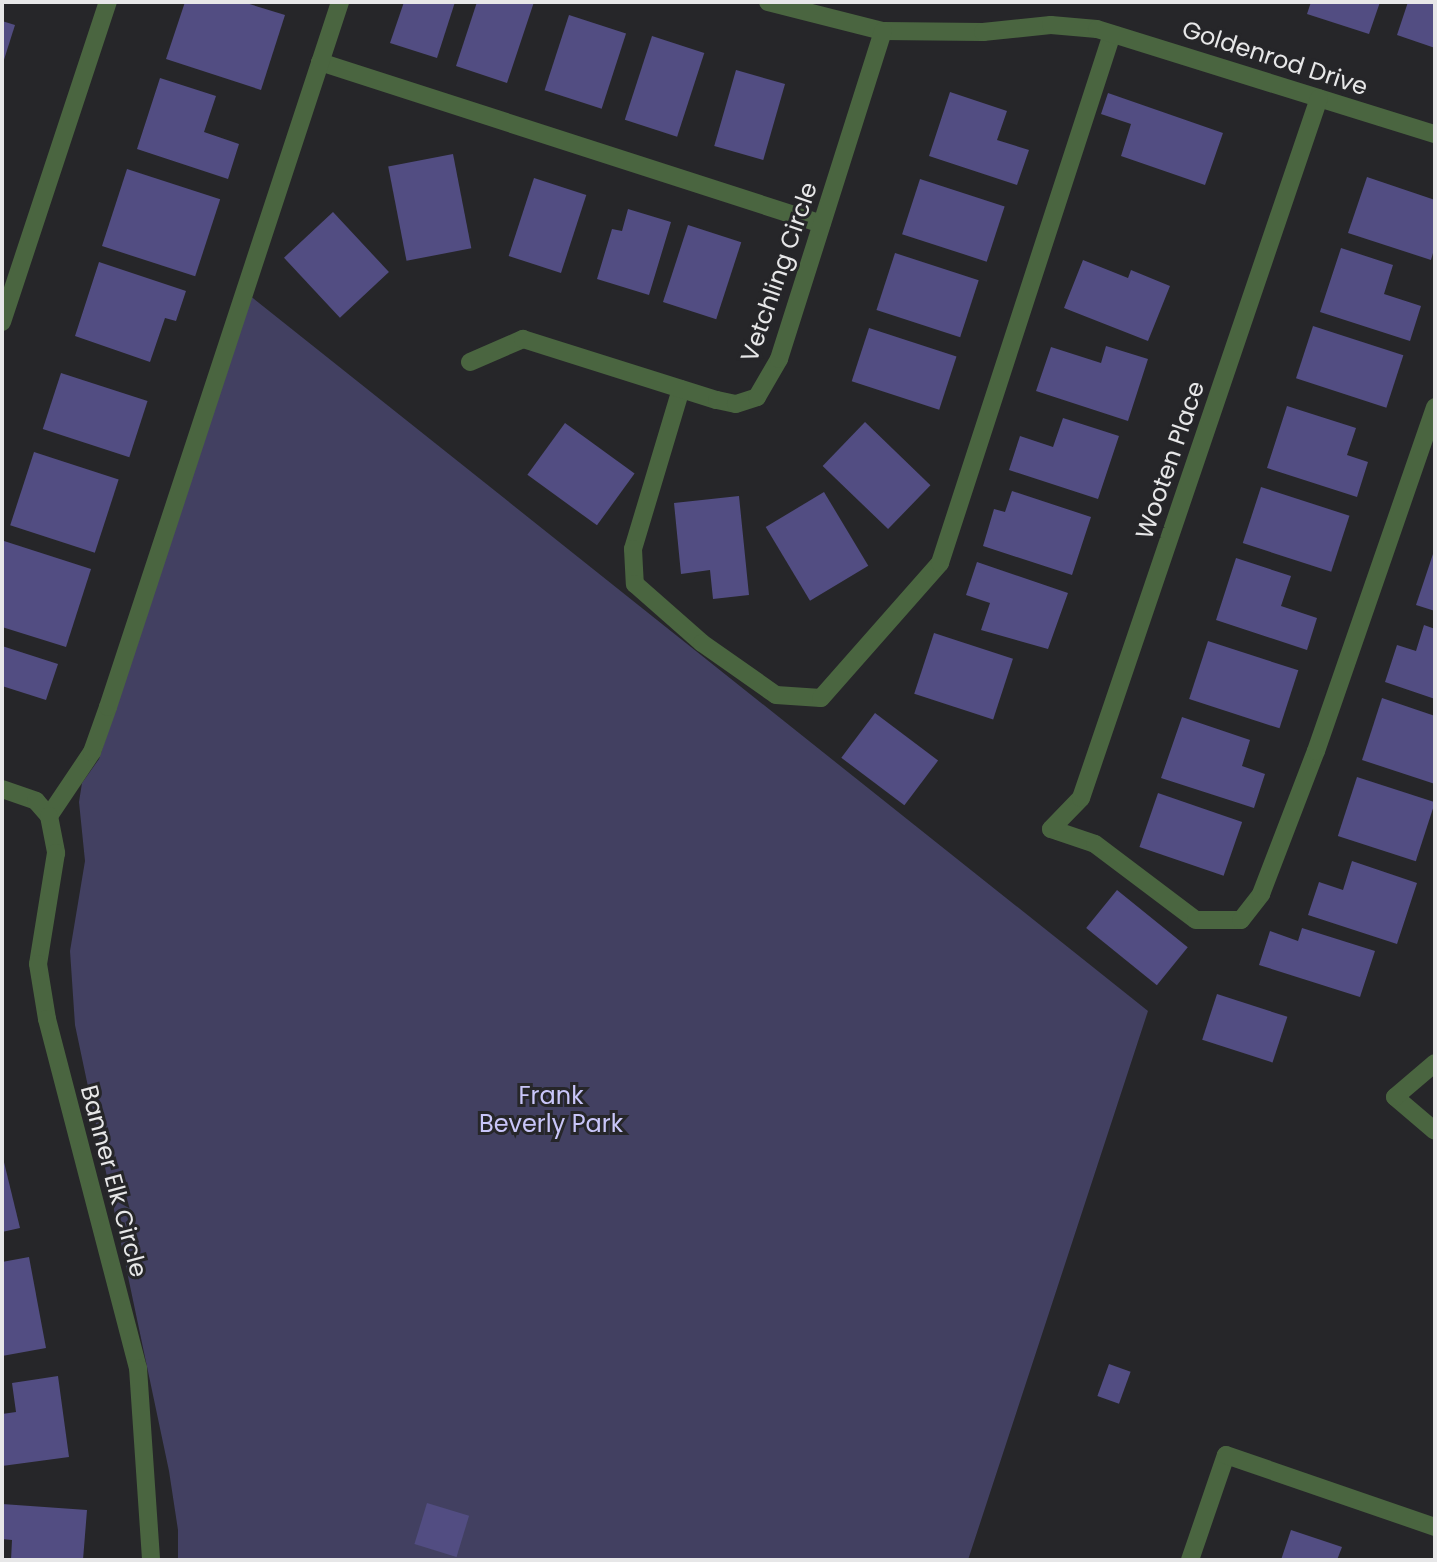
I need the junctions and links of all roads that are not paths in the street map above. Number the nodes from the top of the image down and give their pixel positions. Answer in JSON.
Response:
{"nodes":[{"id":1,"x":108,"y":2,"type":"edge"},
{"id":2,"x":341,"y":2,"type":"edge"},
{"id":3,"x":768,"y":2,"type":"edge"},
{"id":4,"x":883,"y":31,"type":"junction"},
{"id":5,"x":1112,"y":34,"type":"junction"},
{"id":6,"x":320,"y":62,"type":"junction"},
{"id":7,"x":1319,"y":98,"type":"junction"},
{"id":8,"x":1435,"y":134,"type":"edge"},
{"id":9,"x":822,"y":224,"type":"junction"},
{"id":10,"x":2,"y":322,"type":"edge"},
{"id":11,"x":470,"y":362,"type":"dead end"},
{"id":12,"x":681,"y":389,"type":"junction"},
{"id":13,"x":1435,"y":407,"type":"edge"},
{"id":14,"x":2,"y":789,"type":"edge"},
{"id":15,"x":49,"y":816,"type":"junction"},
{"id":16,"x":1435,"y":1063,"type":"edge"},
{"id":17,"x":1435,"y":1132,"type":"edge"},
{"id":18,"x":1435,"y":1527,"type":"edge"},
{"id":19,"x":151,"y":1560,"type":"edge"},
{"id":20,"x":1190,"y":1560,"type":"edge"}],
"edges":[{"from":1,"to":10,"type":"street"},
{"from":2,"to":6,"type":"street"},
{"from":3,"to":4,"type":"street","name":"Goldenrod Drive"},
{"from":4,"to":5,"type":"street","name":"Goldenrod Drive"},
{"from":4,"to":9,"type":"street","name":"Vetchling Circle"},
{"from":5,"to":7,"type":"street","name":"Goldenrod Drive"},
{"from":5,"to":12,"type":"street"},
{"from":6,"to":9,"type":"street"},
{"from":6,"to":15,"type":"street"},
{"from":7,"to":8,"type":"street","name":"Goldenrod Drive"},
{"from":7,"to":13,"type":"street","name":"Wooten Place"},
{"from":9,"to":12,"type":"street","name":"Vetchling Circle"},
{"from":11,"to":12,"type":"street","name":"Vetchling Circle"},
{"from":14,"to":15,"type":"street"},
{"from":15,"to":19,"type":"street","name":"Banner Elk Circle"},
{"from":16,"to":17,"type":"street"},
{"from":18,"to":20,"type":"street"}]}
